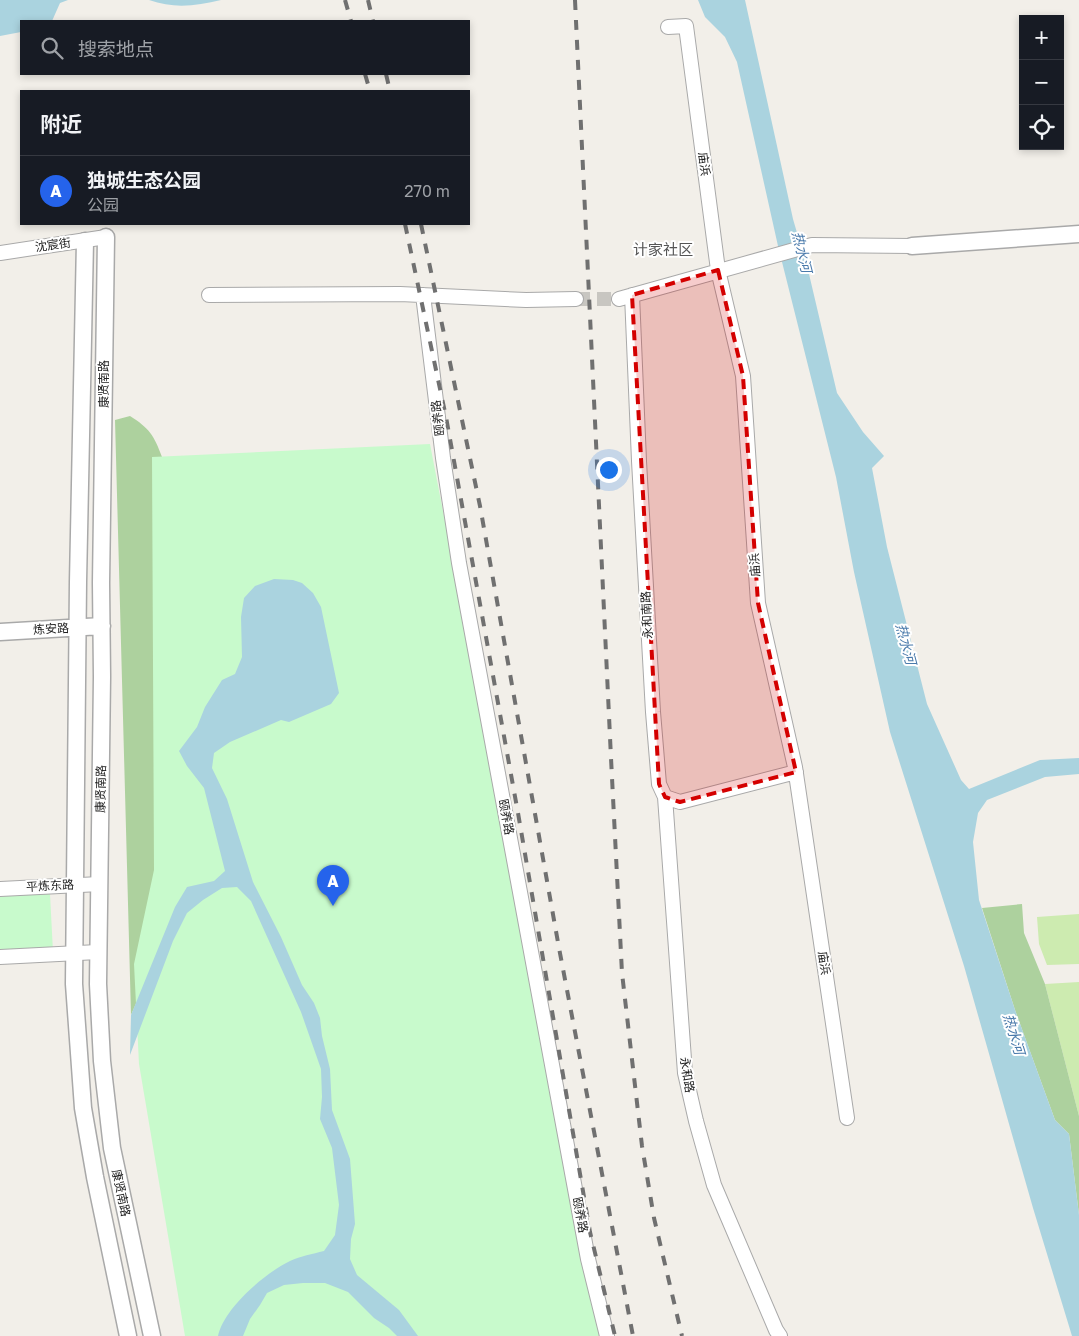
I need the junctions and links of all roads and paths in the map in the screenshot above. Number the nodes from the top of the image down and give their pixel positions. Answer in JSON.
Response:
{"nodes":[{"id":1,"x":668,"y":27,"type":"dead end"},
{"id":2,"x":1079,"y":234,"type":"edge"},
{"id":3,"x":106,"y":237,"type":"joint"},
{"id":4,"x":84,"y":241,"type":"junction"},
{"id":5,"x":912,"y":246,"type":"joint"},
{"id":6,"x":0,"y":253,"type":"edge"},
{"id":7,"x":718,"y":270,"type":"junction"},
{"id":8,"x":209,"y":295,"type":"dead end"},
{"id":9,"x":423,"y":296,"type":"junction"},
{"id":10,"x":576,"y":299,"type":"tunnel mouth"},
{"id":11,"x":102,"y":626,"type":"junction"},
{"id":12,"x":78,"y":627,"type":"junction"},
{"id":13,"x":0,"y":632,"type":"edge"},
{"id":14,"x":796,"y":772,"type":"junction"},
{"id":15,"x":665,"y":797,"type":"junction"},
{"id":16,"x":100,"y":884,"type":"junction"},
{"id":17,"x":74,"y":885,"type":"junction"},
{"id":18,"x":0,"y":889,"type":"edge"},
{"id":19,"x":98,"y":952,"type":"junction"},
{"id":20,"x":74,"y":953,"type":"junction"},
{"id":21,"x":0,"y":957,"type":"edge"},
{"id":22,"x":847,"y":1118,"type":"dead end"},
{"id":23,"x":128,"y":1336,"type":"edge"},
{"id":24,"x":152,"y":1336,"type":"edge"},
{"id":25,"x":606,"y":1336,"type":"edge"},
{"id":26,"x":780,"y":1336,"type":"edge"}],
"edges":[{"from":1,"to":7,"type":"street","name":"庙浜"},
{"from":2,"to":5,"type":"street"},
{"from":3,"to":4,"type":"street","name":"沈宸街"},
{"from":3,"to":11,"type":"street","name":"康贤南路"},
{"from":4,"to":6,"type":"street","name":"沈宸街"},
{"from":4,"to":12,"type":"street","name":"康贤南路"},
{"from":5,"to":7,"type":"street"},
{"from":7,"to":14,"type":"street","name":"庙浜"},
{"from":7,"to":15,"type":"street","name":"永和南路"},
{"from":8,"to":9,"type":"street"},
{"from":9,"to":10,"type":"street"},
{"from":9,"to":25,"type":"street","name":"颐养路"},
{"from":11,"to":12,"type":"street","name":"炼安路"},
{"from":11,"to":16,"type":"street","name":"康贤南路"},
{"from":12,"to":13,"type":"street","name":"炼安路"},
{"from":12,"to":17,"type":"street","name":"康贤南路"},
{"from":14,"to":15,"type":"street"},
{"from":14,"to":22,"type":"street","name":"庙浜"},
{"from":15,"to":26,"type":"street","name":"永和路"},
{"from":16,"to":17,"type":"street","name":"平炼东路"},
{"from":16,"to":19,"type":"street","name":"康贤南路"},
{"from":17,"to":18,"type":"street","name":"平炼东路"},
{"from":17,"to":20,"type":"street","name":"康贤南路"},
{"from":19,"to":20,"type":"street"},
{"from":19,"to":24,"type":"street","name":"康贤南路"},
{"from":20,"to":21,"type":"street"},
{"from":20,"to":23,"type":"street","name":"康贤南路"}]}
